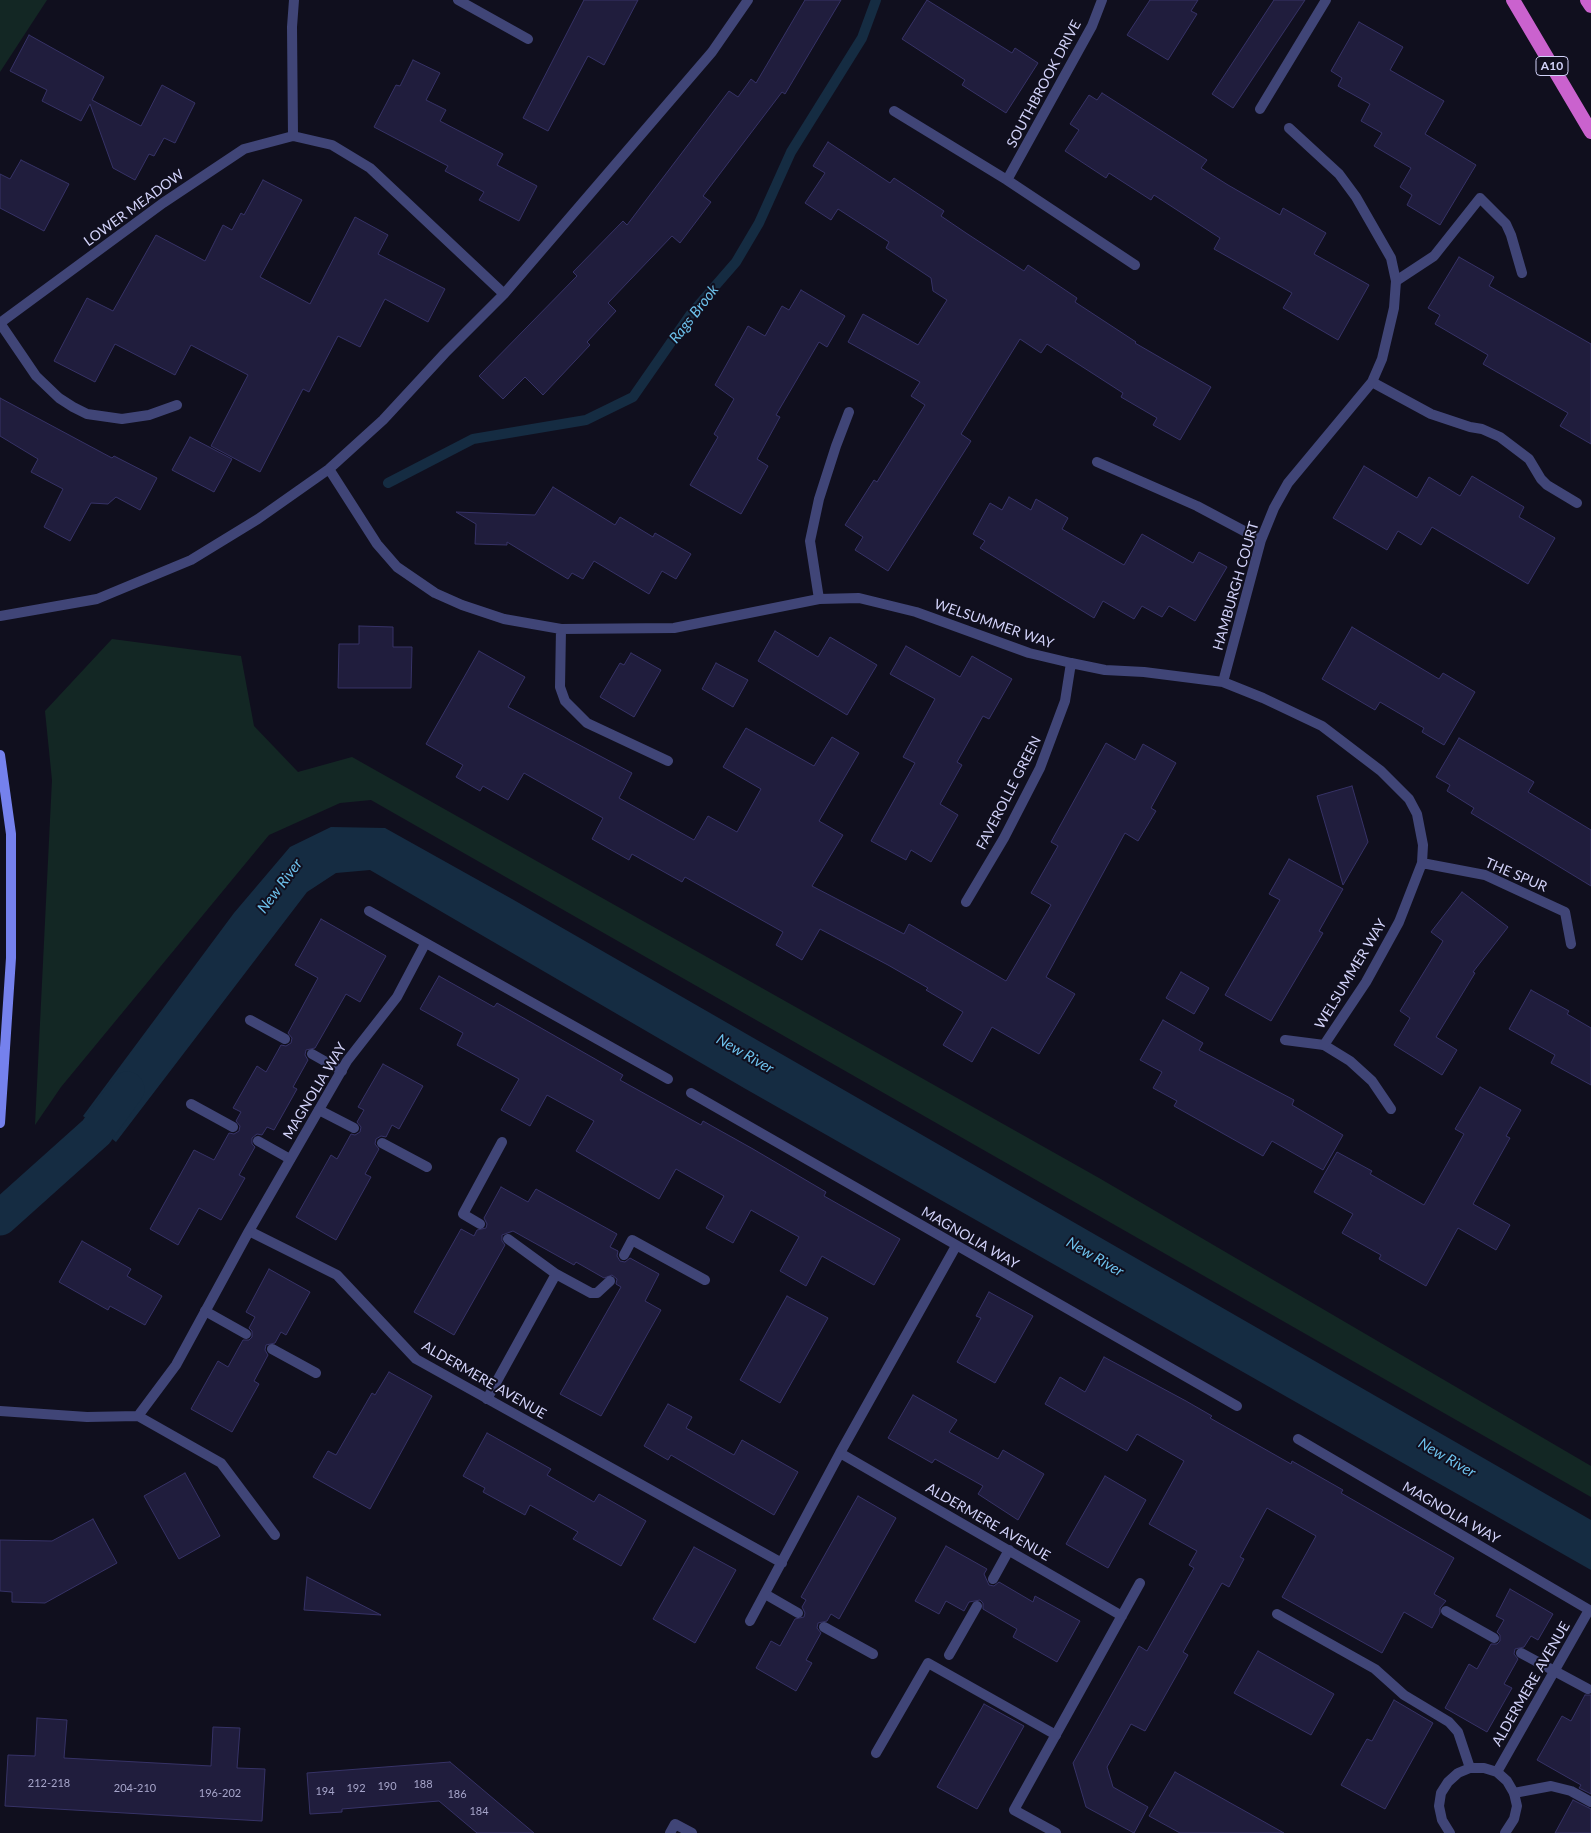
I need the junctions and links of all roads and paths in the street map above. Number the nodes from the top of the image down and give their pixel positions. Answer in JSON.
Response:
{"nodes":[{"id":1,"x":294,"y":0,"type":"edge"},
{"id":2,"x":458,"y":0,"type":"edge"},
{"id":3,"x":748,"y":0,"type":"edge"},
{"id":4,"x":1102,"y":0,"type":"edge"},
{"id":5,"x":1326,"y":0,"type":"edge"},
{"id":6,"x":1513,"y":0,"type":"edge"},
{"id":7,"x":1588,"y":0,"type":"edge"},
{"id":8,"x":1591,"y":6,"type":"edge"},
{"id":9,"x":528,"y":39,"type":"dead end"},
{"id":10,"x":1260,"y":108,"type":"dead end"},
{"id":11,"x":894,"y":111,"type":"dead end"},
{"id":12,"x":1289,"y":128,"type":"dead end"},
{"id":13,"x":1591,"y":132,"type":"edge"},
{"id":14,"x":293,"y":136,"type":"junction"},
{"id":15,"x":1007,"y":180,"type":"junction"},
{"id":16,"x":1135,"y":265,"type":"dead end"},
{"id":17,"x":1522,"y":273,"type":"dead end"},
{"id":18,"x":1396,"y":280,"type":"junction"},
{"id":19,"x":504,"y":294,"type":"junction"},
{"id":20,"x":1372,"y":382,"type":"junction"},
{"id":21,"x":177,"y":405,"type":"dead end"},
{"id":22,"x":849,"y":412,"type":"dead end"},
{"id":23,"x":1097,"y":462,"type":"dead end"},
{"id":24,"x":328,"y":469,"type":"junction"},
{"id":25,"x":1577,"y":503,"type":"dead end"},
{"id":26,"x":1261,"y":540,"type":"junction"},
{"id":27,"x":819,"y":599,"type":"junction"},
{"id":28,"x":0,"y":616,"type":"edge"},
{"id":29,"x":560,"y":629,"type":"junction"},
{"id":30,"x":1070,"y":664,"type":"junction"},
{"id":31,"x":1223,"y":682,"type":"junction"},
{"id":32,"x":0,"y":755,"type":"edge"},
{"id":33,"x":668,"y":762,"type":"dead end"},
{"id":34,"x":1422,"y":863,"type":"junction"},
{"id":35,"x":966,"y":902,"type":"dead end"},
{"id":36,"x":369,"y":911,"type":"dead end"},
{"id":37,"x":425,"y":944,"type":"junction"},
{"id":38,"x":1571,"y":944,"type":"dead end"},
{"id":39,"x":250,"y":1020,"type":"dead end"},
{"id":40,"x":285,"y":1039,"type":"dead end"},
{"id":41,"x":1285,"y":1040,"type":"dead end"},
{"id":42,"x":1324,"y":1045,"type":"junction"},
{"id":43,"x":312,"y":1054,"type":"dead end"},
{"id":44,"x":342,"y":1070,"type":"junction"},
{"id":45,"x":668,"y":1079,"type":"dead end"},
{"id":46,"x":691,"y":1093,"type":"dead end"},
{"id":47,"x":191,"y":1104,"type":"dead end"},
{"id":48,"x":1390,"y":1109,"type":"dead end"},
{"id":49,"x":319,"y":1110,"type":"junction"},
{"id":50,"x":0,"y":1123,"type":"edge"},
{"id":51,"x":233,"y":1127,"type":"dead end"},
{"id":52,"x":354,"y":1128,"type":"dead end"},
{"id":53,"x":258,"y":1142,"type":"dead end"},
{"id":54,"x":502,"y":1142,"type":"dead end"},
{"id":55,"x":382,"y":1143,"type":"dead end"},
{"id":56,"x":290,"y":1159,"type":"junction"},
{"id":57,"x":427,"y":1167,"type":"dead end"},
{"id":58,"x":480,"y":1224,"type":"dead end"},
{"id":59,"x":249,"y":1230,"type":"junction"},
{"id":60,"x":508,"y":1238,"type":"dead end"},
{"id":61,"x":956,"y":1246,"type":"junction"},
{"id":62,"x":624,"y":1255,"type":"dead end"},
{"id":63,"x":556,"y":1274,"type":"junction"},
{"id":64,"x":705,"y":1280,"type":"dead end"},
{"id":65,"x":610,"y":1281,"type":"dead end"},
{"id":66,"x":205,"y":1311,"type":"junction"},
{"id":67,"x":246,"y":1334,"type":"dead end"},
{"id":68,"x":272,"y":1349,"type":"dead end"},
{"id":69,"x":316,"y":1373,"type":"dead end"},
{"id":70,"x":487,"y":1399,"type":"junction"},
{"id":71,"x":1237,"y":1406,"type":"dead end"},
{"id":72,"x":0,"y":1411,"type":"edge"},
{"id":73,"x":138,"y":1416,"type":"junction"},
{"id":74,"x":1298,"y":1439,"type":"dead end"},
{"id":75,"x":840,"y":1453,"type":"junction"},
{"id":76,"x":275,"y":1535,"type":"dead end"},
{"id":77,"x":1009,"y":1550,"type":"junction"},
{"id":78,"x":782,"y":1563,"type":"junction"},
{"id":79,"x":993,"y":1579,"type":"dead end"},
{"id":80,"x":1140,"y":1583,"type":"dead end"},
{"id":81,"x":765,"y":1594,"type":"junction"},
{"id":82,"x":977,"y":1606,"type":"dead end"},
{"id":83,"x":1590,"y":1610,"type":"edge"},
{"id":84,"x":1446,"y":1611,"type":"dead end"},
{"id":85,"x":798,"y":1613,"type":"dead end"},
{"id":86,"x":1277,"y":1614,"type":"dead end"},
{"id":87,"x":1122,"y":1616,"type":"junction"},
{"id":88,"x":750,"y":1620,"type":"dead end"},
{"id":89,"x":824,"y":1627,"type":"dead end"},
{"id":90,"x":1494,"y":1638,"type":"dead end"},
{"id":91,"x":1521,"y":1653,"type":"dead end"},
{"id":92,"x":873,"y":1654,"type":"dead end"},
{"id":93,"x":949,"y":1655,"type":"dead end"},
{"id":94,"x":1555,"y":1671,"type":"junction"},
{"id":95,"x":1588,"y":1690,"type":"dead end"},
{"id":96,"x":1056,"y":1736,"type":"junction"},
{"id":97,"x":876,"y":1753,"type":"dead end"},
{"id":98,"x":1470,"y":1768,"type":"junction"},
{"id":99,"x":1497,"y":1772,"type":"junction"},
{"id":100,"x":1514,"y":1793,"type":"junction"},
{"id":101,"x":1591,"y":1802,"type":"edge"},
{"id":102,"x":670,"y":1833,"type":"edge"},
{"id":103,"x":692,"y":1833,"type":"edge"},
{"id":104,"x":1056,"y":1833,"type":"edge"},
{"id":105,"x":1450,"y":1833,"type":"edge"},
{"id":106,"x":1505,"y":1833,"type":"edge"}],
"edges":[{"from":1,"to":14,"type":"street"},
{"from":2,"to":9,"type":"street"},
{"from":3,"to":19,"type":"street"},
{"from":4,"to":15,"type":"street","name":"SOUTHBROOK DRIVE"},
{"from":5,"to":10,"type":"street"},
{"from":6,"to":13,"type":"highway","number":"A10"},
{"from":7,"to":8,"type":"highway"},
{"from":11,"to":15,"type":"street"},
{"from":12,"to":18,"type":"street","name":"HAMBURGH COURT"},
{"from":14,"to":19,"type":"street","name":"LOWER MEADOW"},
{"from":14,"to":21,"type":"street","name":"LOWER MEADOW"},
{"from":15,"to":16,"type":"street"},
{"from":17,"to":18,"type":"street"},
{"from":18,"to":20,"type":"street","name":"HAMBURGH COURT"},
{"from":19,"to":24,"type":"street"},
{"from":20,"to":25,"type":"street"},
{"from":20,"to":26,"type":"street","name":"HAMBURGH COURT"},
{"from":22,"to":27,"type":"street"},
{"from":23,"to":26,"type":"street"},
{"from":24,"to":28,"type":"street"},
{"from":24,"to":29,"type":"street","name":"WELSUMMER WAY"},
{"from":26,"to":31,"type":"street","name":"HAMBURGH COURT"},
{"from":27,"to":29,"type":"street","name":"WELSUMMER WAY"},
{"from":27,"to":30,"type":"street","name":"WELSUMMER WAY"},
{"from":29,"to":33,"type":"street"},
{"from":30,"to":31,"type":"street","name":"WELSUMMER WAY"},
{"from":30,"to":35,"type":"street","name":"FAVEROLLE GREEN"},
{"from":31,"to":34,"type":"street","name":"WELSUMMER WAY"},
{"from":32,"to":50,"type":"main road"},
{"from":34,"to":38,"type":"street","name":"THE SPUR"},
{"from":34,"to":42,"type":"street","name":"WELSUMMER WAY"},
{"from":36,"to":37,"type":"street"},
{"from":37,"to":44,"type":"street","name":"MAGNOLIA WAY"},
{"from":37,"to":45,"type":"street"},
{"from":39,"to":40,"type":"street"},
{"from":41,"to":42,"type":"street"},
{"from":42,"to":48,"type":"street"},
{"from":43,"to":44,"type":"street"},
{"from":44,"to":49,"type":"street","name":"MAGNOLIA WAY"},
{"from":46,"to":61,"type":"street","name":"MAGNOLIA WAY"},
{"from":47,"to":51,"type":"street"},
{"from":49,"to":52,"type":"street"},
{"from":49,"to":56,"type":"street","name":"MAGNOLIA WAY"},
{"from":53,"to":56,"type":"street"},
{"from":54,"to":58,"type":"street"},
{"from":55,"to":57,"type":"street"},
{"from":56,"to":59,"type":"street","name":"MAGNOLIA WAY"},
{"from":59,"to":66,"type":"street"},
{"from":59,"to":70,"type":"street","name":"ALDERMERE AVENUE"},
{"from":60,"to":63,"type":"street"},
{"from":61,"to":71,"type":"street","name":"MAGNOLIA WAY"},
{"from":61,"to":75,"type":"street"},
{"from":62,"to":64,"type":"street"},
{"from":63,"to":65,"type":"street"},
{"from":63,"to":70,"type":"street"},
{"from":66,"to":67,"type":"street"},
{"from":66,"to":73,"type":"street"},
{"from":68,"to":69,"type":"street"},
{"from":70,"to":78,"type":"street","name":"ALDERMERE AVENUE"},
{"from":72,"to":73,"type":"street"},
{"from":73,"to":76,"type":"street"},
{"from":74,"to":83,"type":"street","name":"MAGNOLIA WAY"},
{"from":75,"to":77,"type":"street","name":"ALDERMERE AVENUE"},
{"from":75,"to":78,"type":"street"},
{"from":77,"to":79,"type":"street"},
{"from":77,"to":87,"type":"street","name":"ALDERMERE AVENUE"},
{"from":78,"to":81,"type":"street"},
{"from":80,"to":87,"type":"street"},
{"from":81,"to":85,"type":"street"},
{"from":81,"to":88,"type":"street"},
{"from":82,"to":93,"type":"street"},
{"from":83,"to":94,"type":"street","name":"ALDERMERE AVENUE"},
{"from":84,"to":90,"type":"street"},
{"from":86,"to":98,"type":"street"},
{"from":87,"to":96,"type":"street"},
{"from":89,"to":92,"type":"street"},
{"from":91,"to":94,"type":"street"},
{"from":94,"to":95,"type":"street"},
{"from":94,"to":99,"type":"street","name":"ALDERMERE AVENUE"},
{"from":96,"to":97,"type":"street"},
{"from":96,"to":104,"type":"street"},
{"from":98,"to":99,"type":"street"},
{"from":98,"to":105,"type":"street"},
{"from":99,"to":100,"type":"street"},
{"from":100,"to":101,"type":"street"},
{"from":100,"to":106,"type":"street"},
{"from":102,"to":103,"type":"street"}]}
